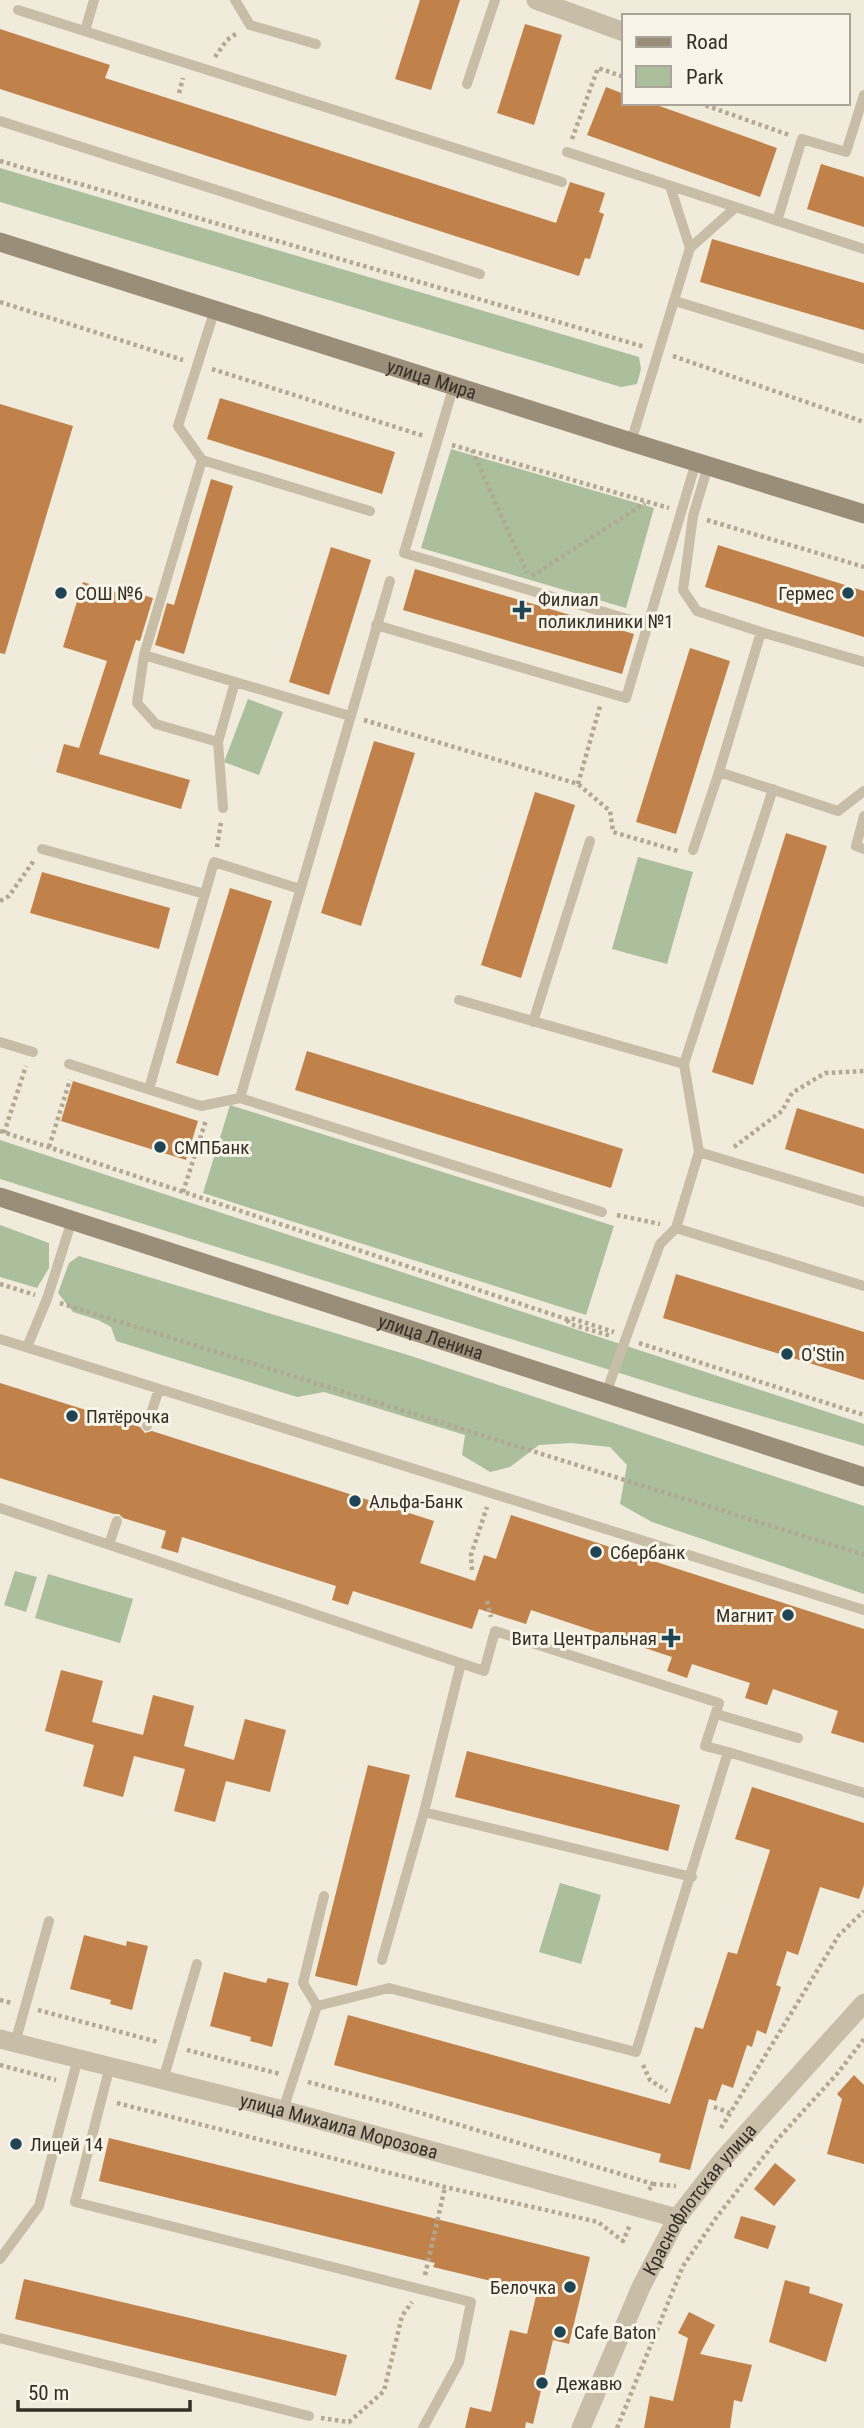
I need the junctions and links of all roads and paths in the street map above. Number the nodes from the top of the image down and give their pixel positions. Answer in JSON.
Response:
{"nodes":[{"id":1,"x":94,"y":0,"type":"edge"},
{"id":2,"x":235,"y":0,"type":"edge"},
{"id":3,"x":495,"y":0,"type":"edge"},
{"id":4,"x":536,"y":0,"type":"edge"},
{"id":5,"x":18,"y":10,"type":"dead end"},
{"id":6,"x":250,"y":24,"type":"junction"},
{"id":7,"x":622,"y":31,"type":"edge"},
{"id":8,"x":85,"y":32,"type":"junction"},
{"id":9,"x":316,"y":44,"type":"dead end"},
{"id":10,"x":212,"y":71,"type":"junction"},
{"id":11,"x":622,"y":76,"type":"edge"},
{"id":12,"x":467,"y":84,"type":"dead end"},
{"id":13,"x":864,"y":95,"type":"edge"},
{"id":14,"x":705,"y":105,"type":"edge"},
{"id":15,"x":0,"y":121,"type":"edge"},
{"id":16,"x":785,"y":146,"type":"dead end"},
{"id":17,"x":567,"y":152,"type":"joint"},
{"id":18,"x":0,"y":161,"type":"edge"},
{"id":19,"x":562,"y":182,"type":"dead end"},
{"id":20,"x":670,"y":186,"type":"junction"},
{"id":21,"x":736,"y":207,"type":"junction"},
{"id":22,"x":777,"y":221,"type":"junction"},
{"id":23,"x":0,"y":242,"type":"edge"},
{"id":24,"x":690,"y":248,"type":"junction"},
{"id":25,"x":864,"y":249,"type":"edge"},
{"id":26,"x":480,"y":274,"type":"dead end"},
{"id":27,"x":675,"y":301,"type":"junction"},
{"id":28,"x":215,"y":309,"type":"junction"},
{"id":29,"x":660,"y":351,"type":"junction"},
{"id":30,"x":864,"y":359,"type":"edge"},
{"id":31,"x":454,"y":385,"type":"junction"},
{"id":32,"x":864,"y":422,"type":"edge"},
{"id":33,"x":631,"y":442,"type":"junction"},
{"id":34,"x":472,"y":450,"type":"dead end"},
{"id":35,"x":202,"y":460,"type":"junction"},
{"id":36,"x":702,"y":464,"type":"junction"},
{"id":37,"x":646,"y":502,"type":"dead end"},
{"id":38,"x":370,"y":511,"type":"dead end"},
{"id":39,"x":864,"y":514,"type":"edge"},
{"id":40,"x":390,"y":581,"type":"dead end"},
{"id":41,"x":376,"y":625,"type":"junction"},
{"id":42,"x":648,"y":625,"type":"junction"},
{"id":43,"x":761,"y":632,"type":"junction"},
{"id":44,"x":144,"y":655,"type":"junction"},
{"id":45,"x":864,"y":663,"type":"edge"},
{"id":46,"x":234,"y":682,"type":"junction"},
{"id":47,"x":604,"y":691,"type":"junction"},
{"id":48,"x":350,"y":716,"type":"junction"},
{"id":49,"x":218,"y":742,"type":"junction"},
{"id":50,"x":719,"y":772,"type":"junction"},
{"id":51,"x":578,"y":784,"type":"junction"},
{"id":52,"x":773,"y":789,"type":"junction"},
{"id":53,"x":864,"y":791,"type":"edge"},
{"id":54,"x":223,"y":808,"type":"joint"},
{"id":55,"x":864,"y":816,"type":"edge"},
{"id":56,"x":590,"y":841,"type":"dead end"},
{"id":57,"x":42,"y":849,"type":"joint"},
{"id":58,"x":864,"y":849,"type":"edge"},
{"id":59,"x":693,"y":850,"type":"joint"},
{"id":60,"x":214,"y":862,"type":"junction"},
{"id":61,"x":300,"y":889,"type":"junction"},
{"id":62,"x":205,"y":894,"type":"junction"},
{"id":63,"x":0,"y":901,"type":"edge"},
{"id":64,"x":459,"y":1000,"type":"dead end"},
{"id":65,"x":533,"y":1022,"type":"junction"},
{"id":66,"x":0,"y":1042,"type":"edge"},
{"id":67,"x":32,"y":1052,"type":"joint"},
{"id":68,"x":72,"y":1064,"type":"joint"},
{"id":69,"x":684,"y":1064,"type":"junction"},
{"id":70,"x":864,"y":1071,"type":"edge"},
{"id":71,"x":149,"y":1089,"type":"junction"},
{"id":72,"x":240,"y":1098,"type":"junction"},
{"id":73,"x":212,"y":1104,"type":"junction"},
{"id":74,"x":2,"y":1132,"type":"edge"},
{"id":75,"x":48,"y":1147,"type":"junction"},
{"id":76,"x":699,"y":1152,"type":"junction"},
{"id":77,"x":720,"y":1158,"type":"junction"},
{"id":78,"x":183,"y":1192,"type":"junction"},
{"id":79,"x":0,"y":1196,"type":"edge"},
{"id":80,"x":864,"y":1202,"type":"edge"},
{"id":81,"x":602,"y":1212,"type":"joint"},
{"id":82,"x":72,"y":1220,"type":"junction"},
{"id":83,"x":643,"y":1220,"type":"dead end"},
{"id":84,"x":676,"y":1228,"type":"junction"},
{"id":85,"x":0,"y":1284,"type":"edge"},
{"id":86,"x":864,"y":1286,"type":"edge"},
{"id":87,"x":47,"y":1299,"type":"junction"},
{"id":88,"x":566,"y":1319,"type":"junction"},
{"id":89,"x":616,"y":1333,"type":"dead end"},
{"id":90,"x":0,"y":1339,"type":"edge"},
{"id":91,"x":631,"y":1342,"type":"junction"},
{"id":92,"x":27,"y":1347,"type":"junction"},
{"id":93,"x":159,"y":1389,"type":"junction"},
{"id":94,"x":607,"y":1393,"type":"junction"},
{"id":95,"x":864,"y":1415,"type":"edge"},
{"id":96,"x":147,"y":1426,"type":"dead end"},
{"id":97,"x":864,"y":1477,"type":"edge"},
{"id":98,"x":492,"y":1493,"type":"junction"},
{"id":99,"x":0,"y":1508,"type":"edge"},
{"id":100,"x":117,"y":1521,"type":"dead end"},
{"id":101,"x":109,"y":1544,"type":"junction"},
{"id":102,"x":864,"y":1555,"type":"edge"},
{"id":103,"x":472,"y":1570,"type":"dead end"},
{"id":104,"x":864,"y":1610,"type":"edge"},
{"id":105,"x":461,"y":1663,"type":"junction"},
{"id":106,"x":716,"y":1714,"type":"junction"},
{"id":107,"x":798,"y":1738,"type":"dead end"},
{"id":108,"x":728,"y":1752,"type":"junction"},
{"id":109,"x":864,"y":1793,"type":"edge"},
{"id":110,"x":424,"y":1812,"type":"junction"},
{"id":111,"x":692,"y":1877,"type":"junction"},
{"id":112,"x":324,"y":1896,"type":"dead end"},
{"id":113,"x":864,"y":1910,"type":"edge"},
{"id":114,"x":49,"y":1921,"type":"dead end"},
{"id":115,"x":382,"y":1960,"type":"dead end"},
{"id":116,"x":197,"y":1964,"type":"dead end"},
{"id":117,"x":0,"y":2000,"type":"edge"},
{"id":118,"x":864,"y":2003,"type":"edge"},
{"id":119,"x":317,"y":2006,"type":"junction"},
{"id":120,"x":25,"y":2007,"type":"junction"},
{"id":121,"x":864,"y":2039,"type":"edge"},
{"id":122,"x":7,"y":2041,"type":"edge"},
{"id":123,"x":173,"y":2046,"type":"junction"},
{"id":124,"x":636,"y":2052,"type":"junction"},
{"id":125,"x":78,"y":2059,"type":"junction"},
{"id":126,"x":0,"y":2065,"type":"edge"},
{"id":127,"x":110,"y":2066,"type":"junction"},
{"id":128,"x":294,"y":2078,"type":"junction"},
{"id":129,"x":163,"y":2080,"type":"junction"},
{"id":130,"x":71,"y":2084,"type":"junction"},
{"id":131,"x":667,"y":2091,"type":"dead end"},
{"id":132,"x":101,"y":2099,"type":"junction"},
{"id":133,"x":714,"y":2107,"type":"dead end"},
{"id":134,"x":284,"y":2110,"type":"junction"},
{"id":135,"x":730,"y":2113,"type":"junction"},
{"id":136,"x":718,"y":2134,"type":"dead end"},
{"id":137,"x":685,"y":2180,"type":"dead end"},
{"id":138,"x":653,"y":2184,"type":"junction"},
{"id":139,"x":445,"y":2187,"type":"junction"},
{"id":140,"x":637,"y":2208,"type":"junction"},
{"id":141,"x":677,"y":2218,"type":"junction"},
{"id":142,"x":0,"y":2259,"type":"edge"},
{"id":143,"x":421,"y":2289,"type":"junction"},
{"id":144,"x":0,"y":2338,"type":"edge"},
{"id":145,"x":309,"y":2416,"type":"joint"},
{"id":146,"x":423,"y":2428,"type":"edge"},
{"id":147,"x":581,"y":2428,"type":"edge"},
{"id":148,"x":617,"y":2428,"type":"edge"}],
"edges":[{"from":1,"to":8,"type":"lane"},
{"from":2,"to":6,"type":"lane"},
{"from":3,"to":12,"type":"lane"},
{"from":4,"to":7,"type":"street"},
{"from":5,"to":8,"type":"lane"},
{"from":6,"to":9,"type":"lane"},
{"from":6,"to":10,"type":"path"},
{"from":8,"to":10,"type":"lane"},
{"from":10,"to":19,"type":"lane"},
{"from":11,"to":17,"type":"path"},
{"from":13,"to":22,"type":"lane"},
{"from":14,"to":16,"type":"path"},
{"from":15,"to":26,"type":"lane"},
{"from":17,"to":20,"type":"lane"},
{"from":18,"to":29,"type":"path"},
{"from":20,"to":21,"type":"lane"},
{"from":20,"to":24,"type":"lane"},
{"from":21,"to":22,"type":"lane"},
{"from":21,"to":24,"type":"lane"},
{"from":22,"to":25,"type":"lane"},
{"from":23,"to":28,"type":"main road","name":"улица Мира"},
{"from":24,"to":27,"type":"lane"},
{"from":27,"to":29,"type":"lane"},
{"from":27,"to":30,"type":"lane"},
{"from":28,"to":31,"type":"main road","name":"улица Мира"},
{"from":28,"to":35,"type":"lane"},
{"from":29,"to":32,"type":"path"},
{"from":29,"to":33,"type":"lane"},
{"from":31,"to":33,"type":"main road","name":"улица Мира"},
{"from":31,"to":42,"type":"lane"},
{"from":33,"to":36,"type":"main road","name":"улица Мира"},
{"from":34,"to":37,"type":"path"},
{"from":35,"to":38,"type":"lane"},
{"from":35,"to":44,"type":"lane"},
{"from":36,"to":39,"type":"main road","name":"улица Мира"},
{"from":36,"to":42,"type":"lane"},
{"from":36,"to":43,"type":"lane"},
{"from":40,"to":41,"type":"lane"},
{"from":41,"to":47,"type":"lane"},
{"from":41,"to":48,"type":"lane"},
{"from":42,"to":47,"type":"lane"},
{"from":43,"to":45,"type":"lane"},
{"from":43,"to":50,"type":"lane"},
{"from":44,"to":46,"type":"lane"},
{"from":44,"to":49,"type":"lane"},
{"from":46,"to":48,"type":"lane"},
{"from":46,"to":49,"type":"lane"},
{"from":47,"to":51,"type":"path"},
{"from":48,"to":51,"type":"path"},
{"from":48,"to":61,"type":"lane"},
{"from":49,"to":54,"type":"lane"},
{"from":50,"to":52,"type":"lane"},
{"from":50,"to":59,"type":"lane"},
{"from":51,"to":59,"type":"path"},
{"from":52,"to":53,"type":"lane"},
{"from":52,"to":69,"type":"lane"},
{"from":54,"to":60,"type":"path"},
{"from":55,"to":58,"type":"lane"},
{"from":56,"to":65,"type":"lane"},
{"from":57,"to":62,"type":"lane"},
{"from":57,"to":63,"type":"path"},
{"from":60,"to":61,"type":"lane"},
{"from":60,"to":62,"type":"lane"},
{"from":61,"to":72,"type":"lane"},
{"from":62,"to":71,"type":"lane"},
{"from":64,"to":65,"type":"lane"},
{"from":65,"to":69,"type":"lane"},
{"from":66,"to":67,"type":"lane"},
{"from":67,"to":74,"type":"path"},
{"from":68,"to":71,"type":"lane"},
{"from":68,"to":75,"type":"path"},
{"from":69,"to":76,"type":"lane"},
{"from":70,"to":77,"type":"path"},
{"from":71,"to":73,"type":"lane"},
{"from":72,"to":73,"type":"lane"},
{"from":72,"to":81,"type":"lane"},
{"from":73,"to":78,"type":"path"},
{"from":74,"to":75,"type":"path"},
{"from":75,"to":78,"type":"path"},
{"from":76,"to":77,"type":"lane"},
{"from":76,"to":84,"type":"lane"},
{"from":77,"to":80,"type":"lane"},
{"from":78,"to":88,"type":"path"},
{"from":79,"to":82,"type":"main road","name":"улица Ленина"},
{"from":81,"to":83,"type":"path"},
{"from":82,"to":87,"type":"lane"},
{"from":82,"to":94,"type":"main road","name":"улица Ленина"},
{"from":84,"to":86,"type":"lane"},
{"from":84,"to":91,"type":"lane"},
{"from":85,"to":87,"type":"path"},
{"from":87,"to":92,"type":"lane"},
{"from":87,"to":102,"type":"path"},
{"from":88,"to":89,"type":"path"},
{"from":88,"to":91,"type":"path"},
{"from":90,"to":92,"type":"lane"},
{"from":91,"to":94,"type":"lane"},
{"from":91,"to":95,"type":"path"},
{"from":92,"to":93,"type":"lane"},
{"from":93,"to":96,"type":"lane"},
{"from":93,"to":98,"type":"lane"},
{"from":94,"to":97,"type":"main road","name":"улица Ленина"},
{"from":98,"to":103,"type":"path"},
{"from":98,"to":104,"type":"lane"},
{"from":99,"to":101,"type":"lane"},
{"from":100,"to":101,"type":"lane"},
{"from":101,"to":105,"type":"lane"},
{"from":105,"to":106,"type":"lane"},
{"from":105,"to":110,"type":"lane"},
{"from":106,"to":107,"type":"lane"},
{"from":106,"to":108,"type":"lane"},
{"from":108,"to":109,"type":"lane"},
{"from":108,"to":111,"type":"lane"},
{"from":110,"to":111,"type":"lane"},
{"from":110,"to":115,"type":"lane"},
{"from":111,"to":124,"type":"lane"},
{"from":112,"to":119,"type":"lane"},
{"from":113,"to":135,"type":"path"},
{"from":114,"to":120,"type":"lane"},
{"from":116,"to":123,"type":"lane"},
{"from":117,"to":120,"type":"path"},
{"from":118,"to":141,"type":"street","name":"Краснофлотская улица"},
{"from":119,"to":124,"type":"lane"},
{"from":119,"to":128,"type":"lane"},
{"from":120,"to":122,"type":"lane"},
{"from":120,"to":123,"type":"path"},
{"from":121,"to":148,"type":"path"},
{"from":122,"to":125,"type":"street","name":"улица Михаила Морозова"},
{"from":123,"to":128,"type":"path"},
{"from":123,"to":129,"type":"lane"},
{"from":124,"to":131,"type":"path"},
{"from":125,"to":127,"type":"street","name":"улица Михаила Морозова"},
{"from":125,"to":130,"type":"lane"},
{"from":126,"to":130,"type":"path"},
{"from":127,"to":129,"type":"street","name":"улица Михаила Морозова"},
{"from":127,"to":132,"type":"lane"},
{"from":128,"to":134,"type":"lane"},
{"from":128,"to":138,"type":"path"},
{"from":129,"to":134,"type":"street","name":"улица Михаила Морозова"},
{"from":130,"to":142,"type":"lane"},
{"from":132,"to":139,"type":"path"},
{"from":132,"to":143,"type":"lane"},
{"from":133,"to":135,"type":"path"},
{"from":134,"to":140,"type":"street","name":"улица Михаила Морозова"},
{"from":135,"to":136,"type":"path"},
{"from":137,"to":138,"type":"path"},
{"from":138,"to":140,"type":"path"},
{"from":139,"to":140,"type":"path"},
{"from":139,"to":143,"type":"path"},
{"from":140,"to":141,"type":"street","name":"улица Михаила Морозова"},
{"from":141,"to":147,"type":"street","name":"Краснофлотская улица"},
{"from":143,"to":145,"type":"path"},
{"from":143,"to":146,"type":"lane"},
{"from":144,"to":145,"type":"lane"}]}
